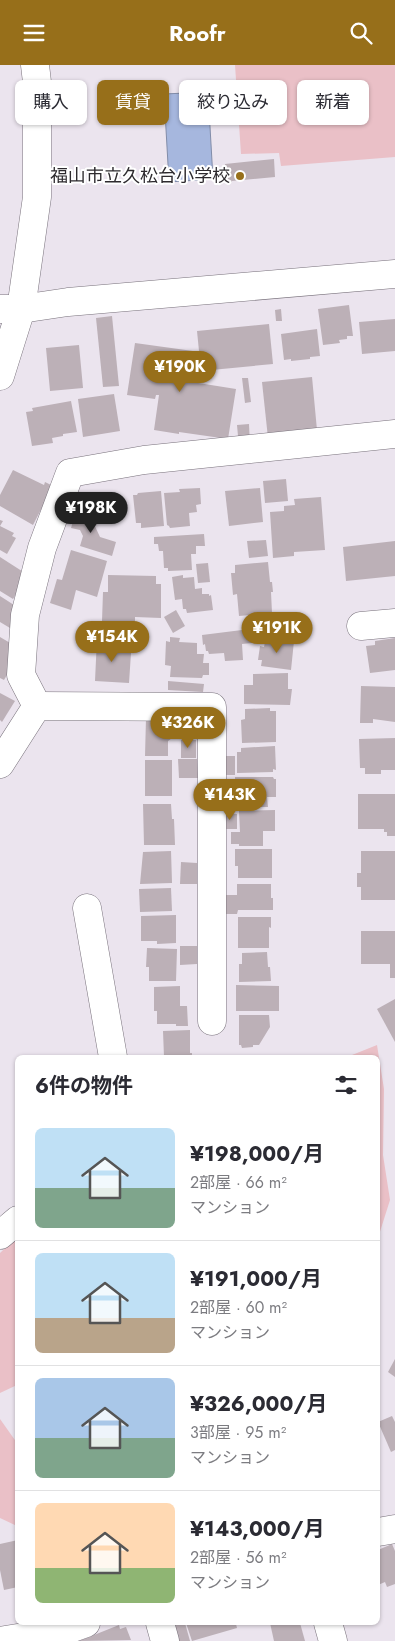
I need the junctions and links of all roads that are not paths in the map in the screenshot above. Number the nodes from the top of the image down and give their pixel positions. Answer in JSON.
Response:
{"nodes":[{"id":1,"x":35,"y":65,"type":"edge"},
{"id":2,"x":395,"y":274,"type":"edge"},
{"id":3,"x":10,"y":309,"type":"edge"},
{"id":4,"x":0,"y":376,"type":"edge"},
{"id":5,"x":395,"y":434,"type":"edge"},
{"id":6,"x":395,"y":623,"type":"edge"},
{"id":7,"x":361,"y":626,"type":"dead end"},
{"id":8,"x":37,"y":706,"type":"junction"},
{"id":9,"x":0,"y":764,"type":"edge"},
{"id":10,"x":87,"y":908,"type":"dead end"},
{"id":11,"x":212,"y":1021,"type":"dead end"},
{"id":12,"x":113,"y":1055,"type":"edge"},
{"id":13,"x":15,"y":1222,"type":"edge"},
{"id":14,"x":0,"y":1235,"type":"edge"},
{"id":15,"x":395,"y":1529,"type":"edge"},
{"id":16,"x":380,"y":1532,"type":"edge"},
{"id":17,"x":81,"y":1625,"type":"edge"},
{"id":18,"x":161,"y":1625,"type":"edge"},
{"id":19,"x":329,"y":1625,"type":"edge"},
{"id":20,"x":0,"y":1641,"type":"edge"},
{"id":21,"x":165,"y":1641,"type":"edge"},
{"id":22,"x":333,"y":1641,"type":"edge"}],
"edges":[{"from":1,"to":3,"type":"street"},
{"from":2,"to":3,"type":"street"},
{"from":3,"to":4,"type":"street"},
{"from":5,"to":8,"type":"street"},
{"from":6,"to":7,"type":"street"},
{"from":8,"to":9,"type":"street"},
{"from":8,"to":11,"type":"street"},
{"from":10,"to":12,"type":"street"},
{"from":13,"to":14,"type":"street"},
{"from":15,"to":16,"type":"street"},
{"from":17,"to":20,"type":"street"},
{"from":18,"to":21,"type":"street"},
{"from":19,"to":22,"type":"street"}]}
